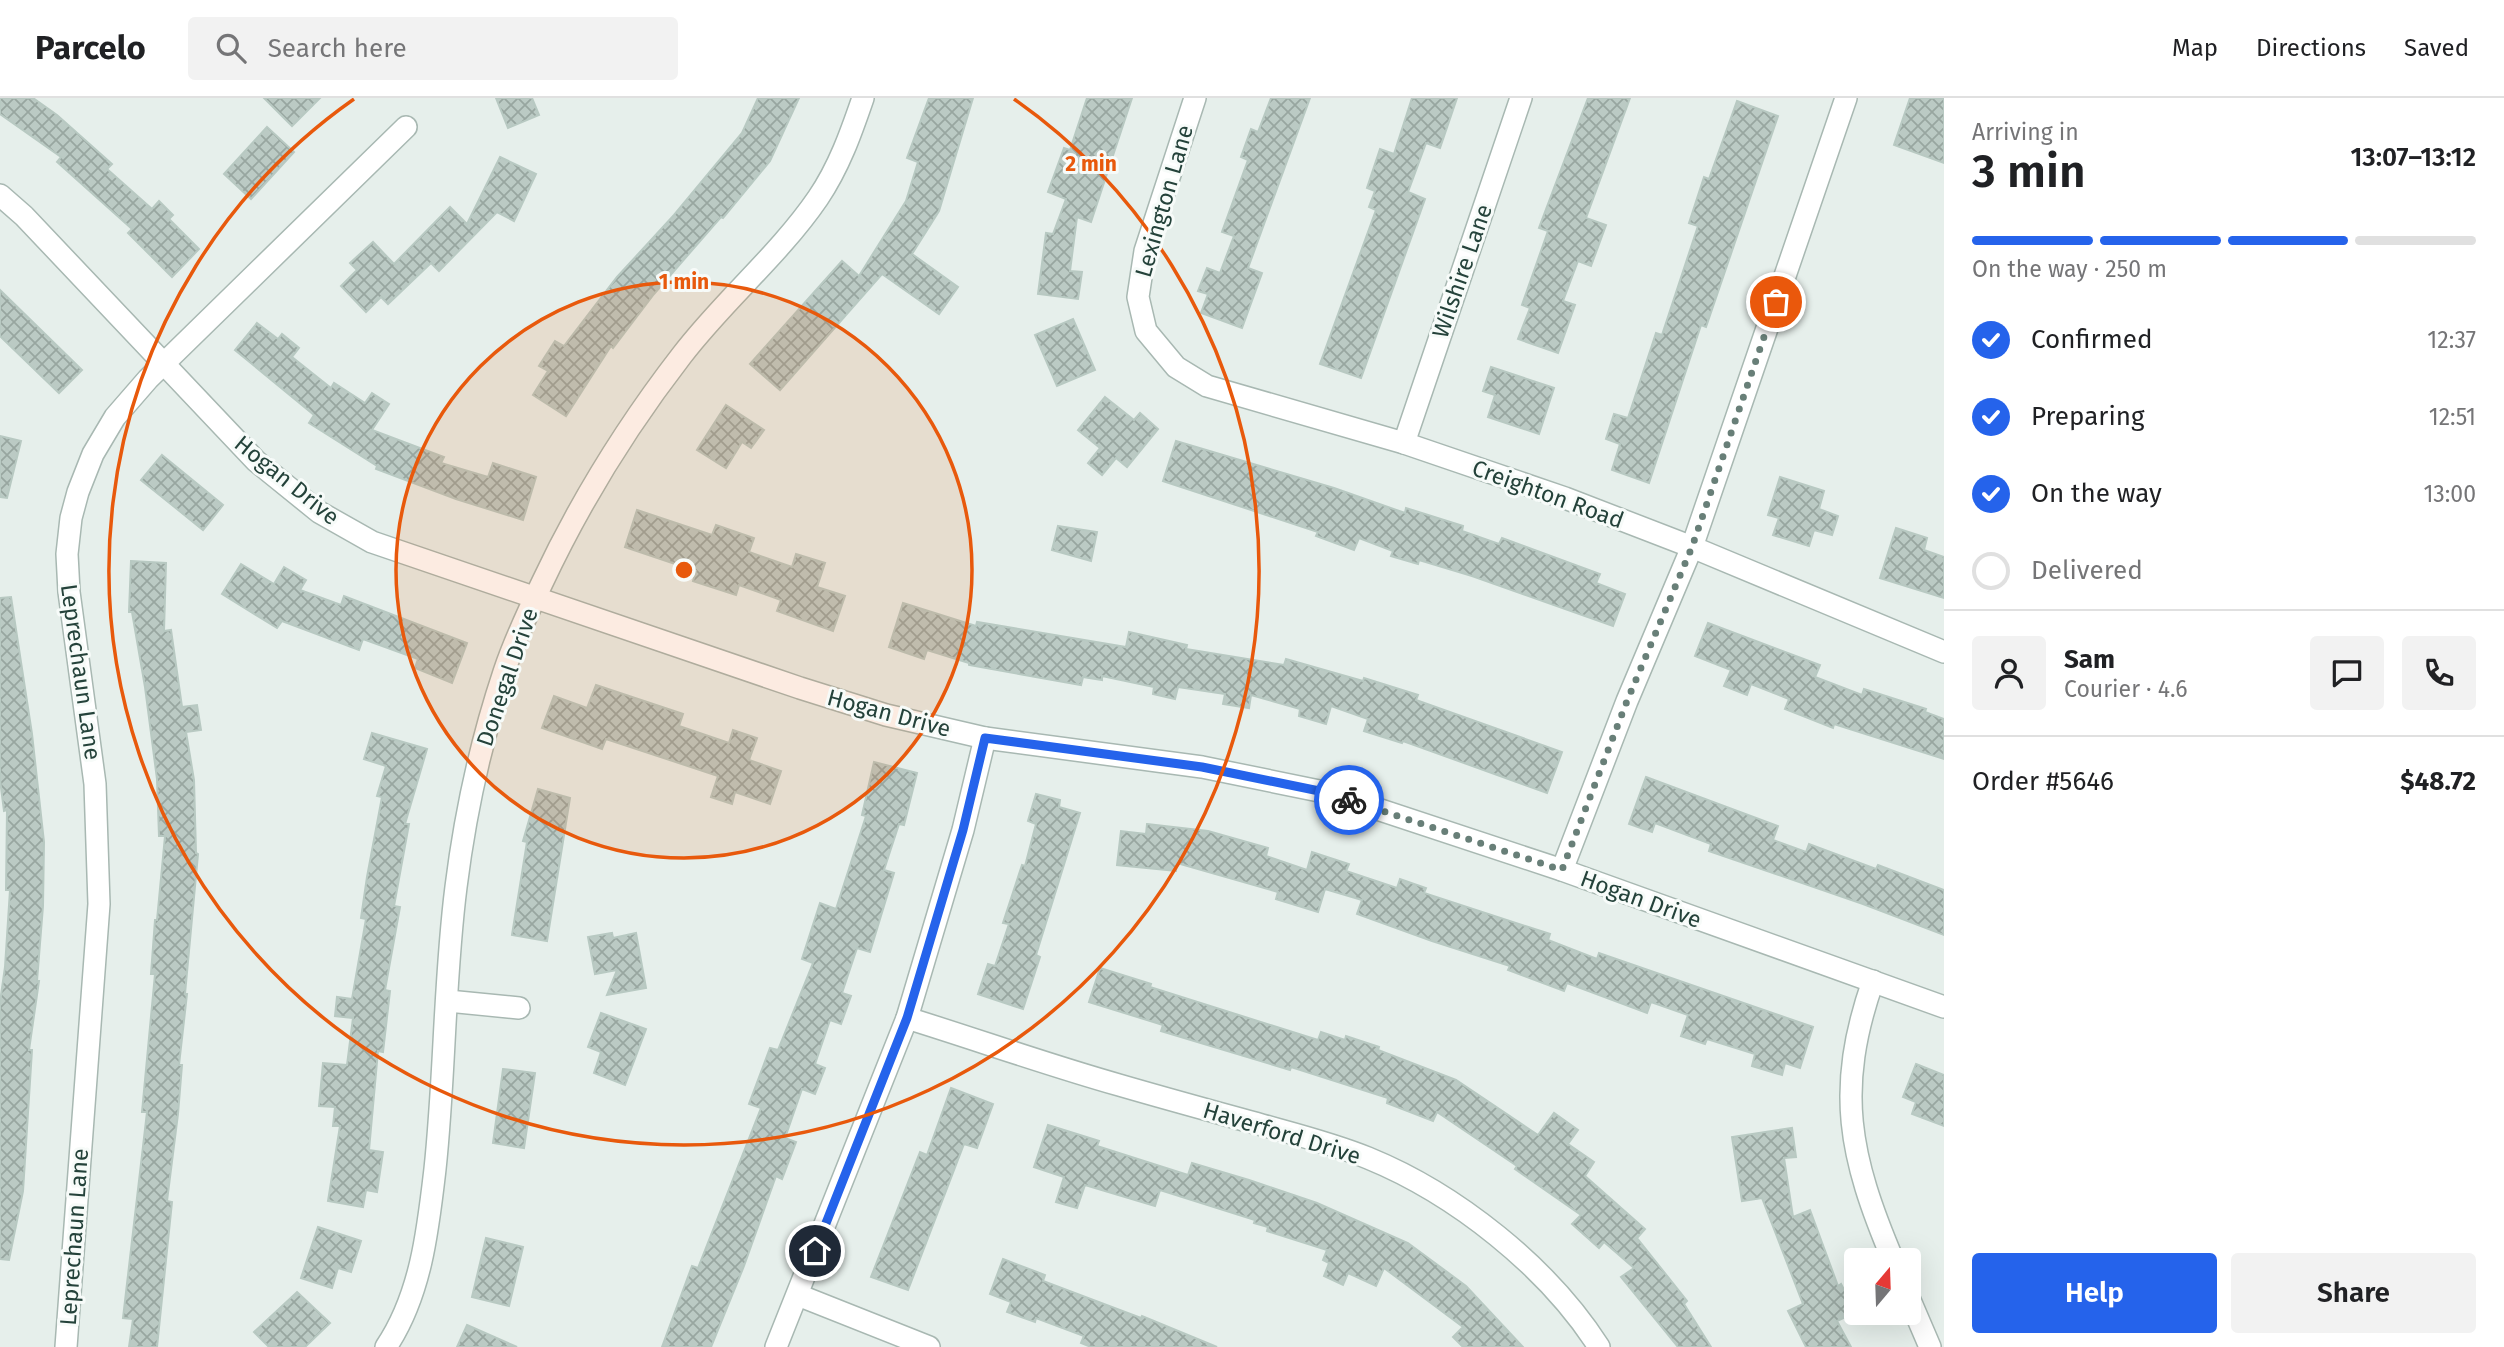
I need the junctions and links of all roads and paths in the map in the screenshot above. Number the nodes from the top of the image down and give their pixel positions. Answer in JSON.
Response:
{"nodes":[{"id":1,"x":863,"y":98,"type":"edge"},
{"id":2,"x":1195,"y":98,"type":"edge"},
{"id":3,"x":1521,"y":98,"type":"edge"},
{"id":4,"x":1846,"y":98,"type":"edge"},
{"id":5,"x":406,"y":127,"type":"dead end"},
{"id":6,"x":0,"y":195,"type":"edge"},
{"id":7,"x":1155,"y":342,"type":"joint"},
{"id":8,"x":163,"y":365,"type":"junction"},
{"id":9,"x":1404,"y":443,"type":"junction"},
{"id":10,"x":1692,"y":547,"type":"junction"},
{"id":11,"x":536,"y":597,"type":"junction"},
{"id":12,"x":1944,"y":652,"type":"edge"},
{"id":13,"x":985,"y":738,"type":"junction"},
{"id":14,"x":1562,"y":870,"type":"junction"},
{"id":15,"x":1873,"y":981,"type":"junction"},
{"id":16,"x":448,"y":1001,"type":"junction"},
{"id":17,"x":1944,"y":1007,"type":"edge"},
{"id":18,"x":519,"y":1008,"type":"dead end"},
{"id":19,"x":907,"y":1018,"type":"junction"},
{"id":20,"x":1888,"y":1248,"type":"edge"},
{"id":21,"x":797,"y":1295,"type":"junction"},
{"id":22,"x":1921,"y":1325,"type":"edge"},
{"id":23,"x":66,"y":1347,"type":"edge"},
{"id":24,"x":386,"y":1347,"type":"edge"},
{"id":25,"x":776,"y":1347,"type":"edge"},
{"id":26,"x":929,"y":1347,"type":"edge"},
{"id":27,"x":1599,"y":1347,"type":"edge"},
{"id":28,"x":1930,"y":1347,"type":"edge"}],
"edges":[{"from":1,"to":11,"type":"street","name":"Donegal Drive"},
{"from":2,"to":7,"type":"street","name":"Lexington Lane"},
{"from":3,"to":9,"type":"street","name":"Wilshire Lane"},
{"from":4,"to":10,"type":"street"},
{"from":5,"to":8,"type":"street","name":"Leprechaun Lane"},
{"from":6,"to":8,"type":"street","name":"Hogan Drive"},
{"from":7,"to":9,"type":"street","name":"Creighton Road"},
{"from":8,"to":11,"type":"street","name":"Hogan Drive"},
{"from":8,"to":23,"type":"street","name":"Leprechaun Lane"},
{"from":9,"to":10,"type":"street","name":"Creighton Road"},
{"from":10,"to":12,"type":"street","name":"Creighton Road"},
{"from":10,"to":14,"type":"street"},
{"from":11,"to":13,"type":"street","name":"Hogan Drive"},
{"from":11,"to":16,"type":"street","name":"Donegal Drive"},
{"from":13,"to":14,"type":"street","name":"Hogan Drive"},
{"from":13,"to":19,"type":"street"},
{"from":14,"to":15,"type":"street","name":"Hogan Drive"},
{"from":15,"to":17,"type":"street","name":"Hogan Drive"},
{"from":15,"to":20,"type":"street"},
{"from":16,"to":18,"type":"street"},
{"from":16,"to":24,"type":"street","name":"Donegal Drive"},
{"from":19,"to":21,"type":"street"},
{"from":19,"to":27,"type":"street","name":"Haverford Drive"},
{"from":21,"to":25,"type":"street"},
{"from":21,"to":26,"type":"street"},
{"from":22,"to":28,"type":"street"}]}
